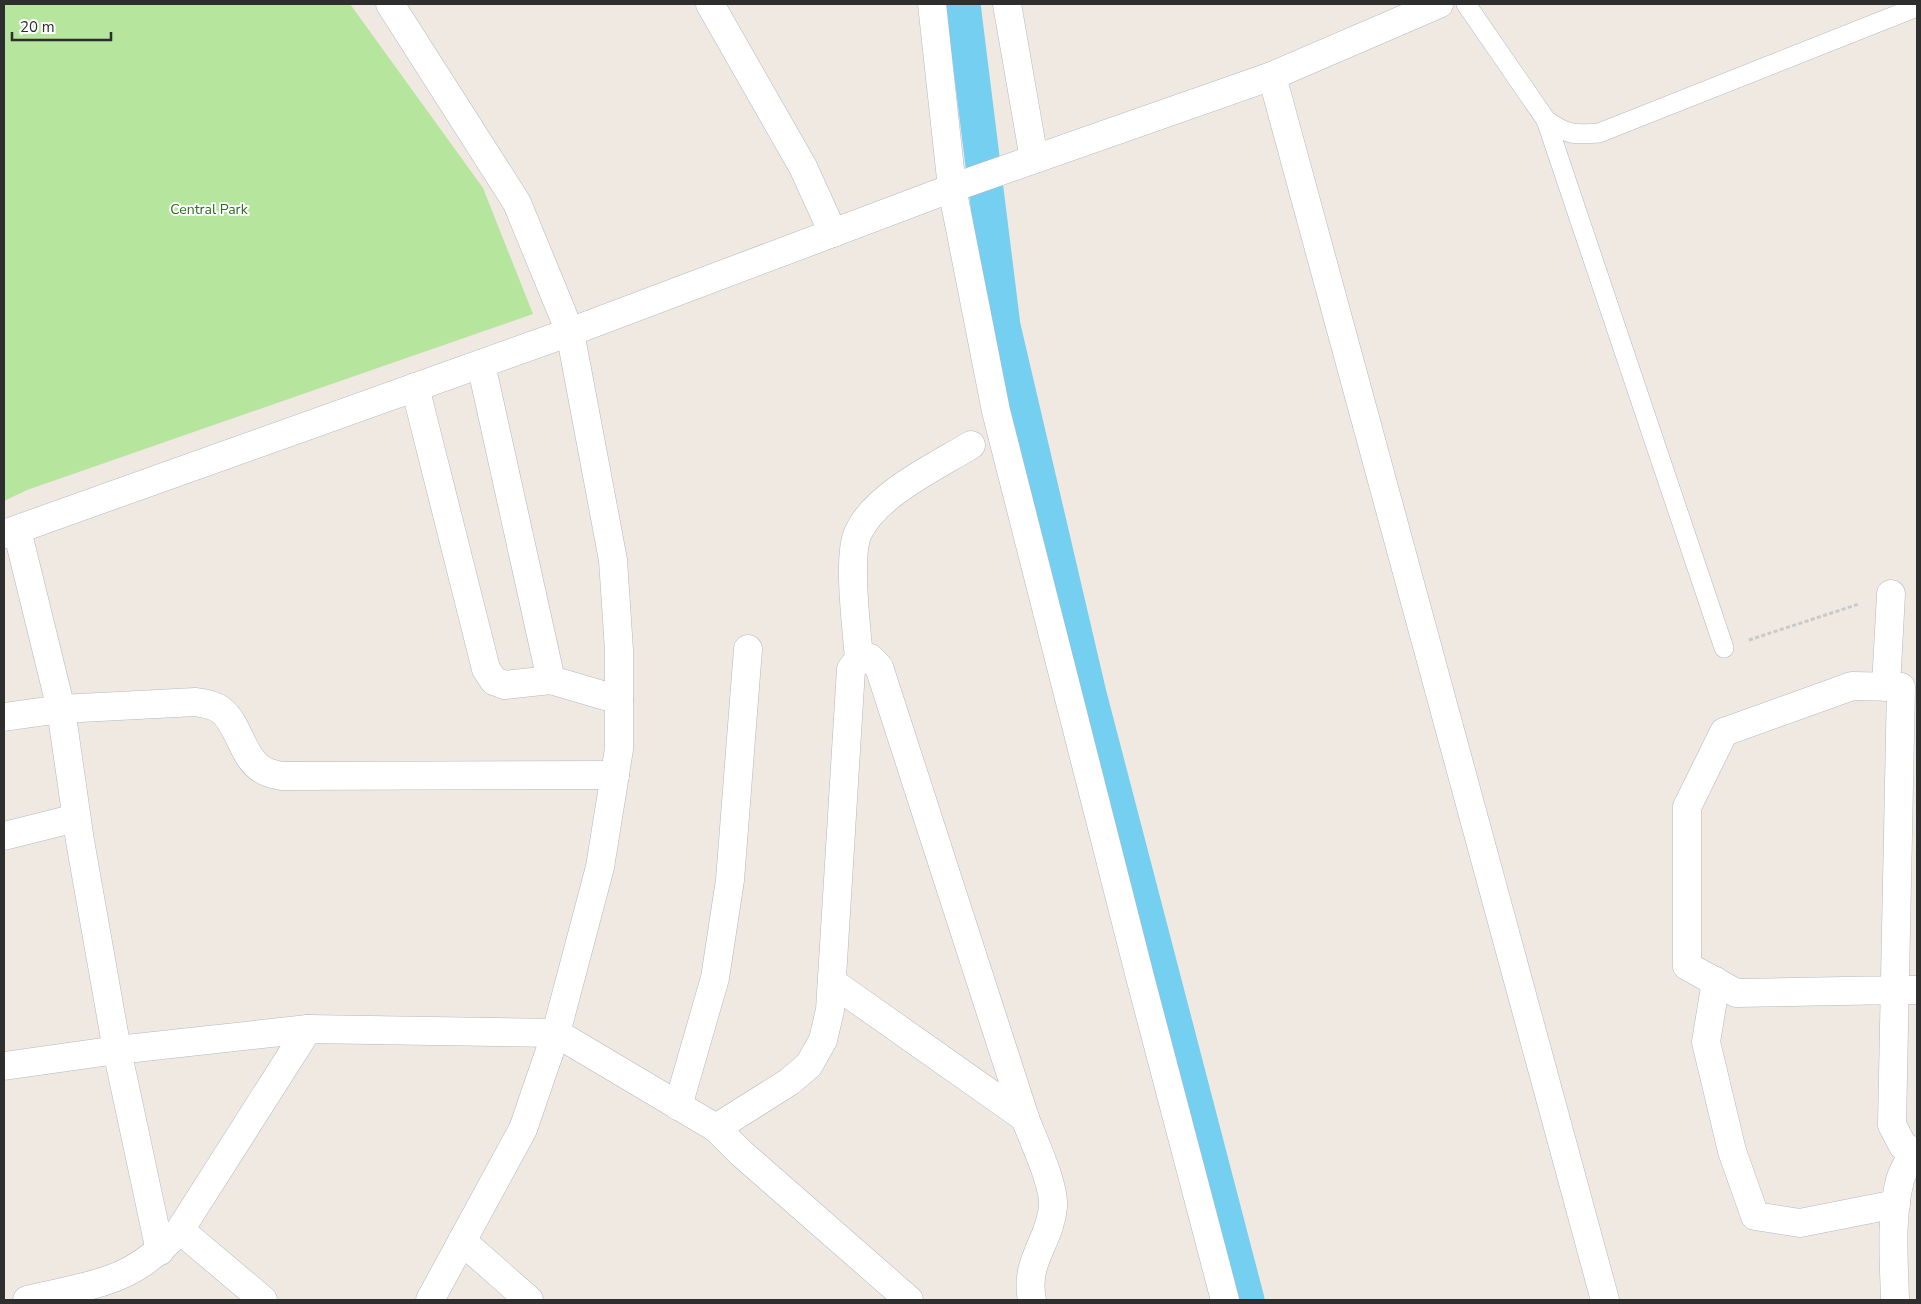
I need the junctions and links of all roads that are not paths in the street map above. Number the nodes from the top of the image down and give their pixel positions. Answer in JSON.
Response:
{"nodes":[{"id":1,"x":390,"y":4,"type":"edge"},
{"id":2,"x":710,"y":4,"type":"edge"},
{"id":3,"x":932,"y":4,"type":"edge"},
{"id":4,"x":1007,"y":4,"type":"edge"},
{"id":5,"x":1438,"y":4,"type":"edge"},
{"id":6,"x":1466,"y":4,"type":"edge"},
{"id":7,"x":1917,"y":7,"type":"edge"},
{"id":8,"x":1272,"y":76,"type":"junction"},
{"id":9,"x":1546,"y":120,"type":"junction"},
{"id":10,"x":1034,"y":159,"type":"junction"},
{"id":11,"x":958,"y":186,"type":"junction"},
{"id":12,"x":833,"y":233,"type":"junction"},
{"id":13,"x":570,"y":332,"type":"junction"},
{"id":14,"x":481,"y":364,"type":"junction"},
{"id":15,"x":415,"y":388,"type":"junction"},
{"id":16,"x":971,"y":446,"type":"dead end"},
{"id":17,"x":10,"y":532,"type":"edge"},
{"id":18,"x":1891,"y":594,"type":"road end"},
{"id":19,"x":1724,"y":648,"type":"road end"},
{"id":20,"x":748,"y":649,"type":"dead end"},
{"id":21,"x":859,"y":659,"type":"junction"},
{"id":22,"x":551,"y":680,"type":"junction"},
{"id":23,"x":1886,"y":687,"type":"junction"},
{"id":24,"x":619,"y":700,"type":"junction"},
{"id":25,"x":60,"y":709,"type":"junction"},
{"id":26,"x":4,"y":717,"type":"edge"},
{"id":27,"x":615,"y":775,"type":"junction"},
{"id":28,"x":76,"y":818,"type":"junction"},
{"id":29,"x":4,"y":836,"type":"edge"},
{"id":30,"x":1716,"y":981,"type":"junction"},
{"id":31,"x":832,"y":982,"type":"junction"},
{"id":32,"x":1906,"y":990,"type":"edge"},
{"id":33,"x":308,"y":1029,"type":"junction"},
{"id":34,"x":556,"y":1033,"type":"junction"},
{"id":35,"x":117,"y":1050,"type":"junction"},
{"id":36,"x":4,"y":1066,"type":"edge"},
{"id":37,"x":678,"y":1106,"type":"junction"},
{"id":38,"x":1025,"y":1118,"type":"junction"},
{"id":39,"x":716,"y":1128,"type":"junction"},
{"id":40,"x":1916,"y":1152,"type":"edge"},
{"id":41,"x":1896,"y":1204,"type":"junction"},
{"id":42,"x":180,"y":1230,"type":"junction"},
{"id":43,"x":462,"y":1241,"type":"junction"},
{"id":44,"x":160,"y":1251,"type":"junction"},
{"id":45,"x":27,"y":1300,"type":"edge"},
{"id":46,"x":264,"y":1300,"type":"edge"},
{"id":47,"x":430,"y":1300,"type":"edge"},
{"id":48,"x":529,"y":1300,"type":"edge"},
{"id":49,"x":909,"y":1300,"type":"edge"},
{"id":50,"x":1032,"y":1300,"type":"edge"},
{"id":51,"x":1225,"y":1300,"type":"edge"},
{"id":52,"x":1605,"y":1300,"type":"edge"},
{"id":53,"x":1895,"y":1300,"type":"edge"}],
"edges":[{"from":1,"to":13,"type":"street"},
{"from":2,"to":12,"type":"street"},
{"from":3,"to":11,"type":"street"},
{"from":4,"to":10,"type":"street"},
{"from":5,"to":8,"type":"street"},
{"from":6,"to":9,"type":"lane"},
{"from":7,"to":9,"type":"lane"},
{"from":8,"to":10,"type":"street"},
{"from":8,"to":52,"type":"street"},
{"from":9,"to":19,"type":"lane"},
{"from":10,"to":11,"type":"street"},
{"from":11,"to":12,"type":"street"},
{"from":11,"to":51,"type":"street"},
{"from":12,"to":13,"type":"street"},
{"from":13,"to":14,"type":"street"},
{"from":13,"to":24,"type":"street"},
{"from":14,"to":15,"type":"street"},
{"from":14,"to":22,"type":"street"},
{"from":15,"to":17,"type":"street"},
{"from":15,"to":22,"type":"street"},
{"from":16,"to":21,"type":"street"},
{"from":17,"to":25,"type":"street"},
{"from":18,"to":23,"type":"street"},
{"from":20,"to":37,"type":"street"},
{"from":21,"to":31,"type":"street"},
{"from":21,"to":38,"type":"street"},
{"from":22,"to":24,"type":"street"},
{"from":23,"to":30,"type":"street"},
{"from":23,"to":32,"type":"street"},
{"from":24,"to":27,"type":"street"},
{"from":25,"to":26,"type":"street"},
{"from":25,"to":27,"type":"street"},
{"from":25,"to":28,"type":"street"},
{"from":27,"to":34,"type":"street"},
{"from":28,"to":29,"type":"street"},
{"from":28,"to":35,"type":"street"},
{"from":30,"to":32,"type":"street"},
{"from":30,"to":41,"type":"street"},
{"from":31,"to":38,"type":"street"},
{"from":31,"to":39,"type":"street"},
{"from":32,"to":40,"type":"street"},
{"from":33,"to":34,"type":"street"},
{"from":33,"to":35,"type":"street"},
{"from":33,"to":42,"type":"street"},
{"from":34,"to":37,"type":"street"},
{"from":34,"to":43,"type":"street"},
{"from":35,"to":36,"type":"street"},
{"from":35,"to":44,"type":"street"},
{"from":37,"to":39,"type":"street"},
{"from":38,"to":50,"type":"street"},
{"from":39,"to":49,"type":"street"},
{"from":40,"to":41,"type":"street"},
{"from":41,"to":53,"type":"street"},
{"from":42,"to":44,"type":"street"},
{"from":42,"to":46,"type":"street"},
{"from":43,"to":47,"type":"street"},
{"from":43,"to":48,"type":"street"},
{"from":44,"to":45,"type":"street"}]}
